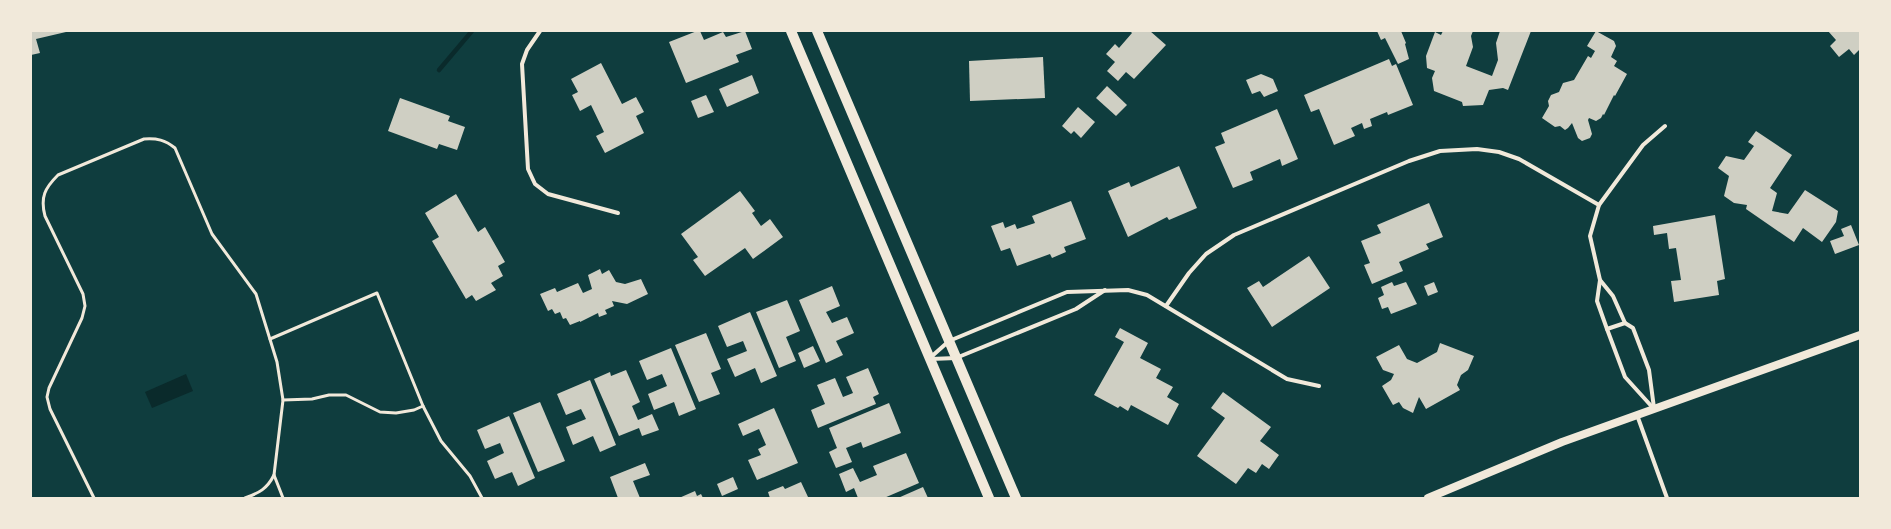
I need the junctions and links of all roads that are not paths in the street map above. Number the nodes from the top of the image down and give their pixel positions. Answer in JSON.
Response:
{"nodes":[{"id":1,"x":540,"y":31,"type":"edge"},
{"id":2,"x":791,"y":31,"type":"edge"},
{"id":3,"x":817,"y":31,"type":"edge"},
{"id":4,"x":1665,"y":126,"type":"dead end"},
{"id":5,"x":1599,"y":205,"type":"junction"},
{"id":6,"x":618,"y":213,"type":"dead end"},
{"id":7,"x":1600,"y":280,"type":"junction"},
{"id":8,"x":1107,"y":289,"type":"junction"},
{"id":9,"x":1166,"y":306,"type":"junction"},
{"id":10,"x":1625,"y":323,"type":"junction"},
{"id":11,"x":1607,"y":329,"type":"junction"},
{"id":12,"x":1860,"y":335,"type":"edge"},
{"id":13,"x":270,"y":339,"type":"junction"},
{"id":14,"x":949,"y":341,"type":"junction"},
{"id":15,"x":956,"y":358,"type":"junction"},
{"id":16,"x":929,"y":359,"type":"junction"},
{"id":17,"x":1319,"y":386,"type":"dead end"},
{"id":18,"x":283,"y":400,"type":"junction"},
{"id":19,"x":423,"y":406,"type":"junction"},
{"id":20,"x":1654,"y":409,"type":"junction"},
{"id":21,"x":1637,"y":415,"type":"junction"},
{"id":22,"x":274,"y":476,"type":"junction"},
{"id":23,"x":94,"y":498,"type":"edge"},
{"id":24,"x":245,"y":498,"type":"edge"},
{"id":25,"x":284,"y":498,"type":"edge"},
{"id":26,"x":482,"y":498,"type":"edge"},
{"id":27,"x":989,"y":498,"type":"edge"},
{"id":28,"x":1016,"y":498,"type":"edge"},
{"id":29,"x":1428,"y":498,"type":"edge"},
{"id":30,"x":1667,"y":498,"type":"edge"}],
"edges":[{"from":1,"to":6,"type":"street"},
{"from":2,"to":16,"type":"main road"},
{"from":3,"to":14,"type":"main road"},
{"from":4,"to":5,"type":"street"},
{"from":5,"to":7,"type":"street"},
{"from":5,"to":9,"type":"street"},
{"from":7,"to":10,"type":"street"},
{"from":7,"to":11,"type":"street"},
{"from":8,"to":9,"type":"street"},
{"from":8,"to":14,"type":"street"},
{"from":8,"to":15,"type":"street"},
{"from":9,"to":17,"type":"street"},
{"from":10,"to":11,"type":"street"},
{"from":10,"to":20,"type":"street"},
{"from":11,"to":20,"type":"street"},
{"from":12,"to":20,"type":"main road"},
{"from":13,"to":18,"type":"lane"},
{"from":13,"to":19,"type":"lane"},
{"from":13,"to":23,"type":"lane"},
{"from":14,"to":15,"type":"main road"},
{"from":14,"to":16,"type":"street"},
{"from":15,"to":16,"type":"street"},
{"from":15,"to":28,"type":"main road"},
{"from":16,"to":27,"type":"main road"},
{"from":18,"to":19,"type":"lane"},
{"from":18,"to":22,"type":"lane"},
{"from":19,"to":26,"type":"lane"},
{"from":20,"to":21,"type":"main road"},
{"from":21,"to":29,"type":"main road"},
{"from":21,"to":30,"type":"street"},
{"from":22,"to":24,"type":"lane"},
{"from":22,"to":25,"type":"lane"}]}
